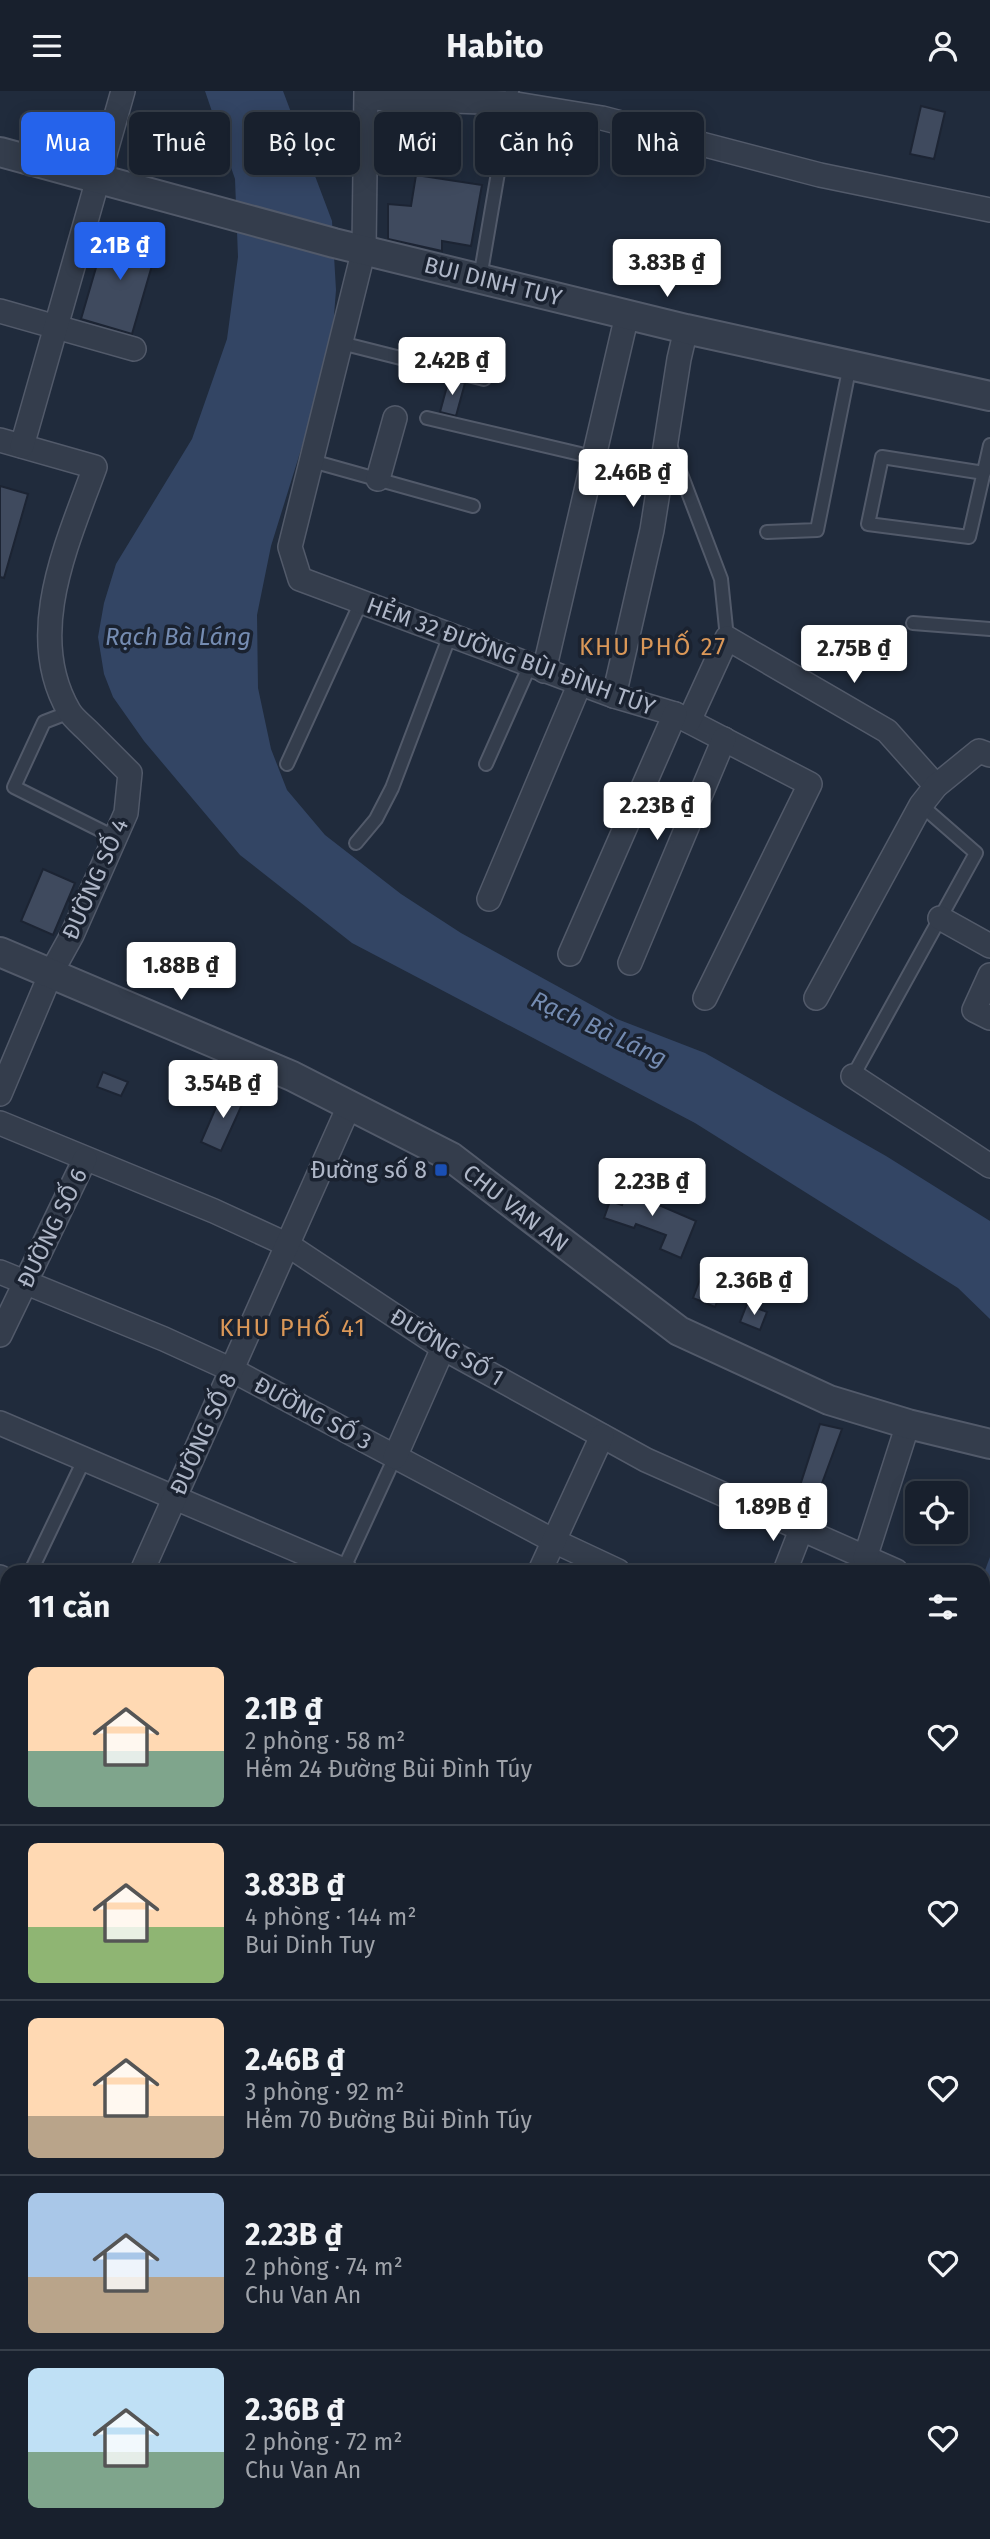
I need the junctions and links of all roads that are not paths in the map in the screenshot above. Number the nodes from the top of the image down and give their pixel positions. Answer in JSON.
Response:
{"nodes":[{"id":1,"x":123,"y":91,"type":"edge"},
{"id":2,"x":366,"y":95,"type":"edge"},
{"id":3,"x":511,"y":97,"type":"edge"},
{"id":4,"x":0,"y":152,"type":"edge"},
{"id":5,"x":99,"y":179,"type":"junction"},
{"id":6,"x":990,"y":210,"type":"edge"},
{"id":7,"x":364,"y":249,"type":"junction"},
{"id":8,"x":480,"y":278,"type":"junction"},
{"id":9,"x":0,"y":311,"type":"edge"},
{"id":10,"x":627,"y":315,"type":"junction"},
{"id":11,"x":55,"y":327,"type":"junction"},
{"id":12,"x":687,"y":329,"type":"junction"},
{"id":13,"x":341,"y":342,"type":"junction"},
{"id":14,"x":134,"y":349,"type":"dead end"},
{"id":15,"x":850,"y":365,"type":"junction"},
{"id":16,"x":484,"y":379,"type":"dead end"},
{"id":17,"x":990,"y":396,"type":"edge"},
{"id":18,"x":395,"y":418,"type":"dead end"},
{"id":19,"x":427,"y":418,"type":"dead end"},
{"id":20,"x":667,"y":436,"type":"junction"},
{"id":21,"x":11,"y":443,"type":"edge"},
{"id":22,"x":990,"y":445,"type":"edge"},
{"id":23,"x":593,"y":457,"type":"junction"},
{"id":24,"x":312,"y":461,"type":"junction"},
{"id":25,"x":984,"y":473,"type":"junction"},
{"id":26,"x":378,"y":479,"type":"junction"},
{"id":27,"x":473,"y":506,"type":"dead end"},
{"id":28,"x":767,"y":532,"type":"dead end"},
{"id":29,"x":361,"y":602,"type":"junction"},
{"id":30,"x":913,"y":623,"type":"dead end"},
{"id":31,"x":990,"y":629,"type":"edge"},
{"id":32,"x":450,"y":635,"type":"junction"},
{"id":33,"x":727,"y":638,"type":"junction"},
{"id":34,"x":537,"y":668,"type":"junction"},
{"id":35,"x":580,"y":683,"type":"junction"},
{"id":36,"x":614,"y":696,"type":"junction"},
{"id":37,"x":70,"y":712,"type":"junction"},
{"id":38,"x":682,"y":717,"type":"junction"},
{"id":39,"x":724,"y":739,"type":"junction"},
{"id":40,"x":990,"y":755,"type":"edge"},
{"id":41,"x":287,"y":764,"type":"dead end"},
{"id":42,"x":486,"y":764,"type":"dead end"},
{"id":43,"x":936,"y":786,"type":"junction"},
{"id":44,"x":921,"y":805,"type":"junction"},
{"id":45,"x":114,"y":837,"type":"junction"},
{"id":46,"x":356,"y":843,"type":"dead end"},
{"id":47,"x":489,"y":899,"type":"dead end"},
{"id":48,"x":940,"y":918,"type":"junction"},
{"id":49,"x":990,"y":946,"type":"edge"},
{"id":50,"x":0,"y":952,"type":"edge"},
{"id":51,"x":570,"y":954,"type":"dead end"},
{"id":52,"x":630,"y":963,"type":"dead end"},
{"id":53,"x":51,"y":973,"type":"junction"},
{"id":54,"x":990,"y":975,"type":"edge"},
{"id":55,"x":705,"y":998,"type":"dead end"},
{"id":56,"x":816,"y":998,"type":"dead end"},
{"id":57,"x":990,"y":1018,"type":"edge"},
{"id":58,"x":853,"y":1076,"type":"joint"},
{"id":59,"x":0,"y":1094,"type":"edge"},
{"id":60,"x":350,"y":1104,"type":"junction"},
{"id":61,"x":0,"y":1123,"type":"edge"},
{"id":62,"x":85,"y":1159,"type":"junction"},
{"id":63,"x":990,"y":1166,"type":"edge"},
{"id":64,"x":288,"y":1245,"type":"junction"},
{"id":65,"x":0,"y":1272,"type":"edge"},
{"id":66,"x":25,"y":1282,"type":"junction"},
{"id":67,"x":0,"y":1335,"type":"edge"},
{"id":68,"x":443,"y":1348,"type":"junction"},
{"id":69,"x":232,"y":1370,"type":"junction"},
{"id":70,"x":0,"y":1423,"type":"edge"},
{"id":71,"x":908,"y":1424,"type":"junction"},
{"id":72,"x":602,"y":1436,"type":"junction"},
{"id":73,"x":990,"y":1444,"type":"edge"},
{"id":74,"x":394,"y":1457,"type":"junction"},
{"id":75,"x":84,"y":1460,"type":"junction"},
{"id":76,"x":174,"y":1499,"type":"junction"},
{"id":77,"x":801,"y":1530,"type":"junction"},
{"id":78,"x":554,"y":1541,"type":"junction"},
{"id":79,"x":865,"y":1558,"type":"junction"},
{"id":80,"x":33,"y":1565,"type":"edge"},
{"id":81,"x":145,"y":1565,"type":"edge"},
{"id":82,"x":331,"y":1565,"type":"edge"},
{"id":83,"x":348,"y":1565,"type":"edge"},
{"id":84,"x":543,"y":1565,"type":"edge"},
{"id":85,"x":605,"y":1565,"type":"edge"},
{"id":86,"x":787,"y":1565,"type":"edge"},
{"id":87,"x":882,"y":1565,"type":"edge"}],
"edges":[{"from":1,"to":5,"type":"street"},
{"from":2,"to":3,"type":"street"},
{"from":2,"to":7,"type":"street","name":"HẺM 32 ĐƯỜNG BÙI ĐÌNH TÚY"},
{"from":3,"to":6,"type":"street"},
{"from":3,"to":8,"type":"lane"},
{"from":4,"to":5,"type":"street","name":"BUI DINH TUY"},
{"from":5,"to":7,"type":"street","name":"BUI DINH TUY"},
{"from":5,"to":11,"type":"street"},
{"from":7,"to":8,"type":"street","name":"BUI DINH TUY"},
{"from":7,"to":13,"type":"street","name":"HẺM 32 ĐƯỜNG BÙI ĐÌNH TÚY"},
{"from":8,"to":10,"type":"street","name":"BUI DINH TUY"},
{"from":9,"to":11,"type":"street"},
{"from":10,"to":12,"type":"street","name":"BUI DINH TUY"},
{"from":10,"to":23,"type":"street"},
{"from":11,"to":14,"type":"street"},
{"from":11,"to":21,"type":"street"},
{"from":12,"to":15,"type":"street","name":"BUI DINH TUY"},
{"from":12,"to":20,"type":"street"},
{"from":13,"to":16,"type":"lane"},
{"from":13,"to":24,"type":"street","name":"HẺM 32 ĐƯỜNG BÙI ĐÌNH TÚY"},
{"from":15,"to":17,"type":"street","name":"BUI DINH TUY"},
{"from":15,"to":28,"type":"lane"},
{"from":18,"to":26,"type":"street"},
{"from":19,"to":23,"type":"lane"},
{"from":20,"to":33,"type":"lane"},
{"from":20,"to":36,"type":"street"},
{"from":21,"to":37,"type":"street","name":"ĐƯỜNG SỐ 4"},
{"from":22,"to":25,"type":"lane"},
{"from":23,"to":34,"type":"street"},
{"from":24,"to":26,"type":"lane"},
{"from":24,"to":29,"type":"street","name":"HẺM 32 ĐƯỜNG BÙI ĐÌNH TÚY"},
{"from":25,"to":25,"type":"lane"},
{"from":26,"to":27,"type":"lane"},
{"from":29,"to":32,"type":"street","name":"HẺM 32 ĐƯỜNG BÙI ĐÌNH TÚY"},
{"from":29,"to":41,"type":"lane"},
{"from":30,"to":31,"type":"lane"},
{"from":32,"to":34,"type":"street","name":"HẺM 32 ĐƯỜNG BÙI ĐÌNH TÚY"},
{"from":32,"to":46,"type":"lane"},
{"from":33,"to":38,"type":"street"},
{"from":33,"to":43,"type":"street"},
{"from":34,"to":35,"type":"street","name":"HẺM 32 ĐƯỜNG BÙI ĐÌNH TÚY"},
{"from":34,"to":42,"type":"lane"},
{"from":35,"to":36,"type":"street","name":"HẺM 32 ĐƯỜNG BÙI ĐÌNH TÚY"},
{"from":35,"to":47,"type":"street"},
{"from":36,"to":38,"type":"street","name":"HẺM 32 ĐƯỜNG BÙI ĐÌNH TÚY"},
{"from":37,"to":45,"type":"street","name":"ĐƯỜNG SỐ 4"},
{"from":37,"to":45,"type":"lane"},
{"from":38,"to":39,"type":"street","name":"HẺM 32 ĐƯỜNG BÙI ĐÌNH TÚY"},
{"from":38,"to":51,"type":"street"},
{"from":39,"to":52,"type":"street"},
{"from":39,"to":55,"type":"street","name":"HẺM 32 ĐƯỜNG BÙI ĐÌNH TÚY"},
{"from":40,"to":43,"type":"street"},
{"from":43,"to":44,"type":"street"},
{"from":44,"to":48,"type":"lane"},
{"from":44,"to":56,"type":"street"},
{"from":45,"to":53,"type":"street","name":"ĐƯỜNG SỐ 4"},
{"from":48,"to":49,"type":"street"},
{"from":48,"to":58,"type":"lane"},
{"from":50,"to":53,"type":"street","name":"CHU VAN AN"},
{"from":53,"to":59,"type":"street","name":"ĐƯỜNG SỐ 4"},
{"from":53,"to":60,"type":"street","name":"CHU VAN AN"},
{"from":54,"to":57,"type":"street"},
{"from":58,"to":63,"type":"street"},
{"from":60,"to":64,"type":"street","name":"ĐƯỜNG SỐ 8"},
{"from":60,"to":71,"type":"street","name":"CHU VAN AN"},
{"from":61,"to":62,"type":"street","name":"ĐƯỜNG SỐ 1"},
{"from":62,"to":64,"type":"street","name":"ĐƯỜNG SỐ 1"},
{"from":62,"to":66,"type":"street","name":"ĐƯỜNG SỐ 6"},
{"from":64,"to":68,"type":"street","name":"ĐƯỜNG SỐ 1"},
{"from":64,"to":69,"type":"street","name":"ĐƯỜNG SỐ 8"},
{"from":65,"to":66,"type":"street","name":"ĐƯỜNG SỐ 3"},
{"from":66,"to":67,"type":"street","name":"ĐƯỜNG SỐ 6"},
{"from":66,"to":69,"type":"street","name":"ĐƯỜNG SỐ 3"},
{"from":68,"to":72,"type":"street","name":"ĐƯỜNG SỐ 1"},
{"from":68,"to":74,"type":"street"},
{"from":69,"to":74,"type":"street","name":"ĐƯỜNG SỐ 3"},
{"from":69,"to":76,"type":"street","name":"ĐƯỜNG SỐ 8"},
{"from":70,"to":75,"type":"street"},
{"from":71,"to":73,"type":"street","name":"CHU VAN AN"},
{"from":71,"to":79,"type":"street"},
{"from":72,"to":77,"type":"street","name":"ĐƯỜNG SỐ 1"},
{"from":72,"to":78,"type":"street"},
{"from":74,"to":78,"type":"street","name":"ĐƯỜNG SỐ 3"},
{"from":74,"to":83,"type":"lane"},
{"from":75,"to":76,"type":"street"},
{"from":75,"to":80,"type":"lane"},
{"from":76,"to":81,"type":"street","name":"ĐƯỜNG SỐ 8"},
{"from":76,"to":82,"type":"street"},
{"from":77,"to":79,"type":"street","name":"ĐƯỜNG SỐ 1"},
{"from":77,"to":86,"type":"street"},
{"from":78,"to":84,"type":"street"},
{"from":78,"to":85,"type":"street","name":"ĐƯỜNG SỐ 3"},
{"from":79,"to":87,"type":"street","name":"ĐƯỜNG SỐ 1"}]}
